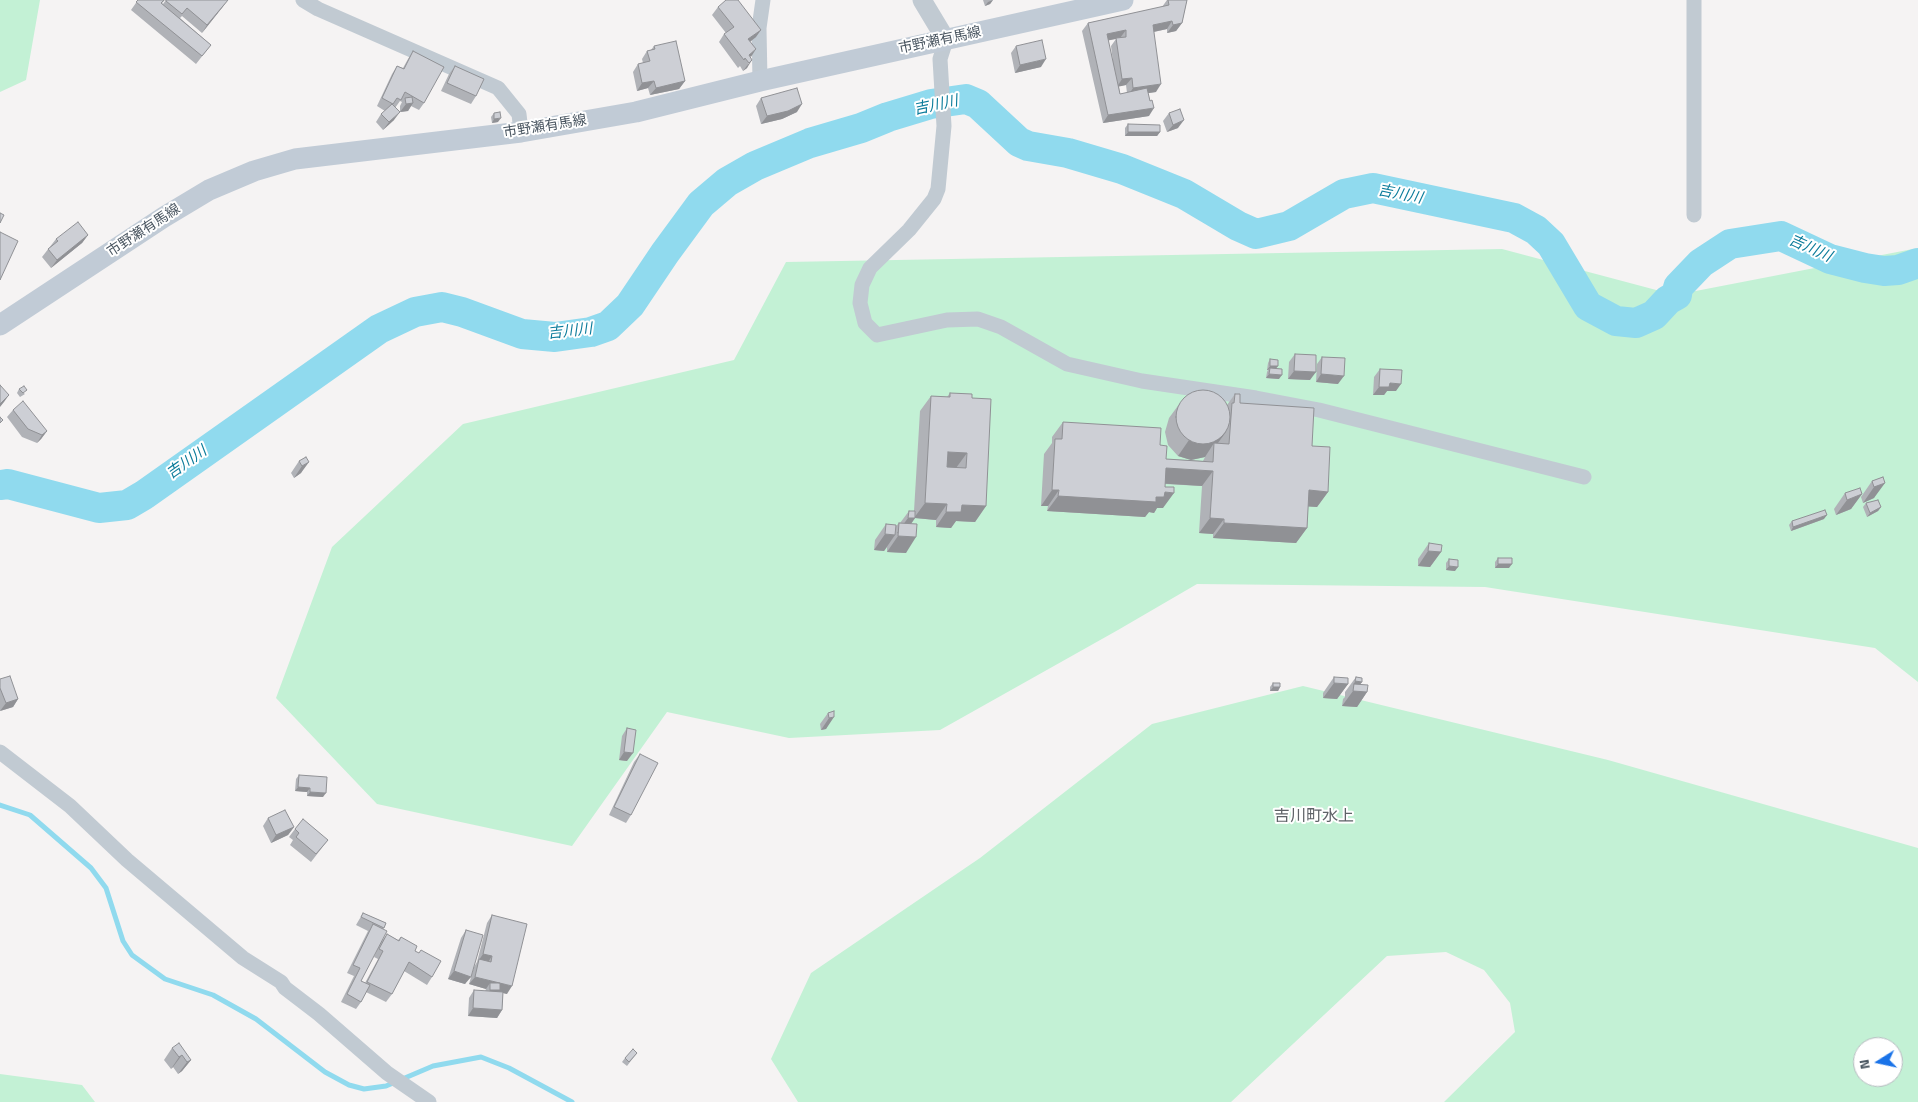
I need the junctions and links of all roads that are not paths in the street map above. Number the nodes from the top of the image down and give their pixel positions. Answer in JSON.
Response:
{"nodes":[{"id":1,"x":303,"y":0,"type":"edge"},
{"id":2,"x":763,"y":0,"type":"edge"},
{"id":3,"x":922,"y":0,"type":"edge"},
{"id":4,"x":1123,"y":0,"type":"edge"},
{"id":5,"x":1694,"y":0,"type":"edge"},
{"id":6,"x":943,"y":49,"type":"junction"},
{"id":7,"x":760,"y":82,"type":"junction"},
{"id":8,"x":521,"y":132,"type":"junction"},
{"id":9,"x":1694,"y":215,"type":"dead end"},
{"id":10,"x":0,"y":325,"type":"edge"},
{"id":11,"x":1584,"y":477,"type":"dead end"},
{"id":12,"x":0,"y":752,"type":"edge"},
{"id":13,"x":429,"y":1102,"type":"edge"}],
"edges":[{"from":1,"to":8,"type":"street"},
{"from":2,"to":7,"type":"street"},
{"from":3,"to":6,"type":"street"},
{"from":4,"to":6,"type":"main road","name":"市野瀬有馬線"},
{"from":5,"to":9,"type":"street"},
{"from":6,"to":7,"type":"main road","name":"市野瀬有馬線"},
{"from":6,"to":11,"type":"street"},
{"from":7,"to":8,"type":"main road","name":"市野瀬有馬線"},
{"from":8,"to":10,"type":"main road","name":"市野瀬有馬線"},
{"from":12,"to":13,"type":"street"}]}
